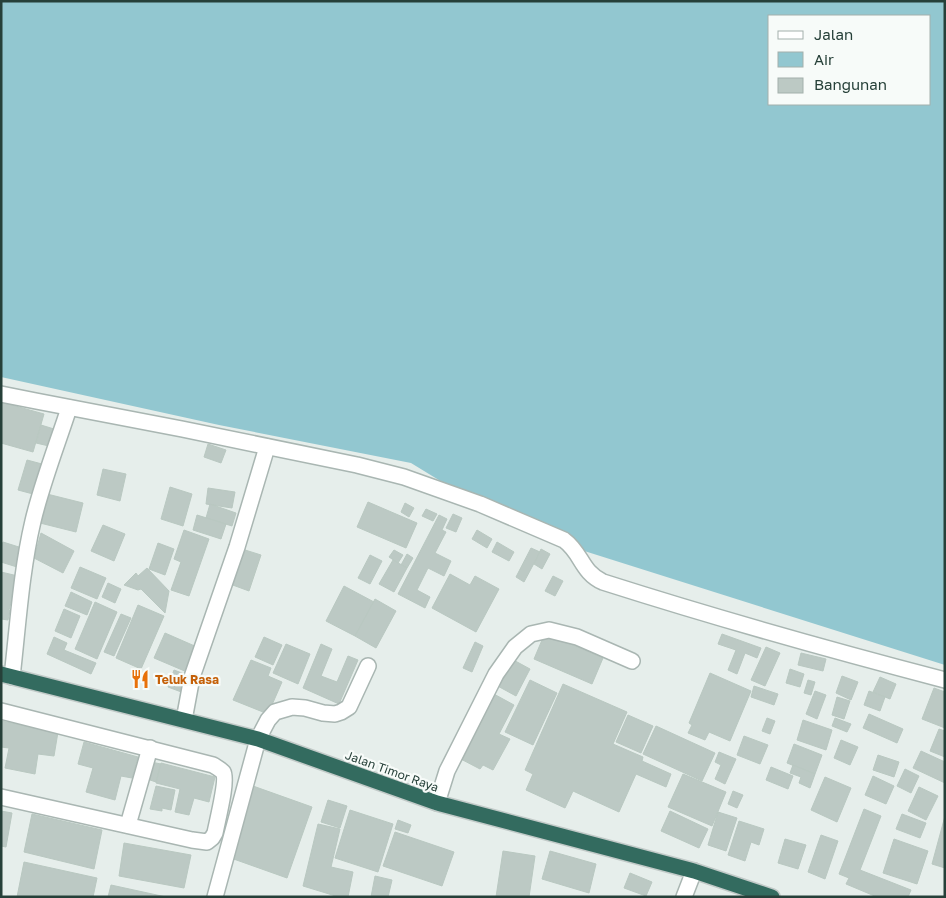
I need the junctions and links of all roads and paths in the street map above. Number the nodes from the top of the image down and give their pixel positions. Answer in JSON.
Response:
{"nodes":[{"id":1,"x":1,"y":394,"type":"edge"},
{"id":2,"x":69,"y":408,"type":"junction"},
{"id":3,"x":267,"y":446,"type":"junction"},
{"id":4,"x":632,"y":661,"type":"dead end"},
{"id":5,"x":368,"y":666,"type":"dead end"},
{"id":6,"x":4,"y":676,"type":"edge"},
{"id":7,"x":945,"y":680,"type":"edge"},
{"id":8,"x":1,"y":711,"type":"edge"},
{"id":9,"x":184,"y":720,"type":"junction"},
{"id":10,"x":258,"y":739,"type":"junction"},
{"id":11,"x":150,"y":748,"type":"junction"},
{"id":12,"x":1,"y":798,"type":"edge"},
{"id":13,"x":437,"y":803,"type":"junction"},
{"id":14,"x":128,"y":825,"type":"junction"},
{"id":15,"x":694,"y":871,"type":"junction"},
{"id":16,"x":214,"y":897,"type":"edge"},
{"id":17,"x":684,"y":897,"type":"edge"},
{"id":18,"x":772,"y":897,"type":"edge"}],
"edges":[{"from":1,"to":2,"type":"street"},
{"from":2,"to":3,"type":"street"},
{"from":2,"to":6,"type":"street"},
{"from":3,"to":7,"type":"street"},
{"from":3,"to":9,"type":"street"},
{"from":4,"to":13,"type":"street"},
{"from":5,"to":10,"type":"street"},
{"from":6,"to":9,"type":"highway","name":"Jalan Timor Raya"},
{"from":8,"to":11,"type":"street"},
{"from":9,"to":10,"type":"highway","name":"Jalan Timor Raya"},
{"from":10,"to":13,"type":"highway","name":"Jalan Timor Raya"},
{"from":10,"to":16,"type":"street"},
{"from":11,"to":14,"type":"street"},
{"from":11,"to":14,"type":"street"},
{"from":12,"to":14,"type":"street"},
{"from":13,"to":15,"type":"highway","name":"Jalan Timor Raya"},
{"from":15,"to":17,"type":"street"},
{"from":15,"to":18,"type":"highway","name":"Jalan Timor Raya"}]}
